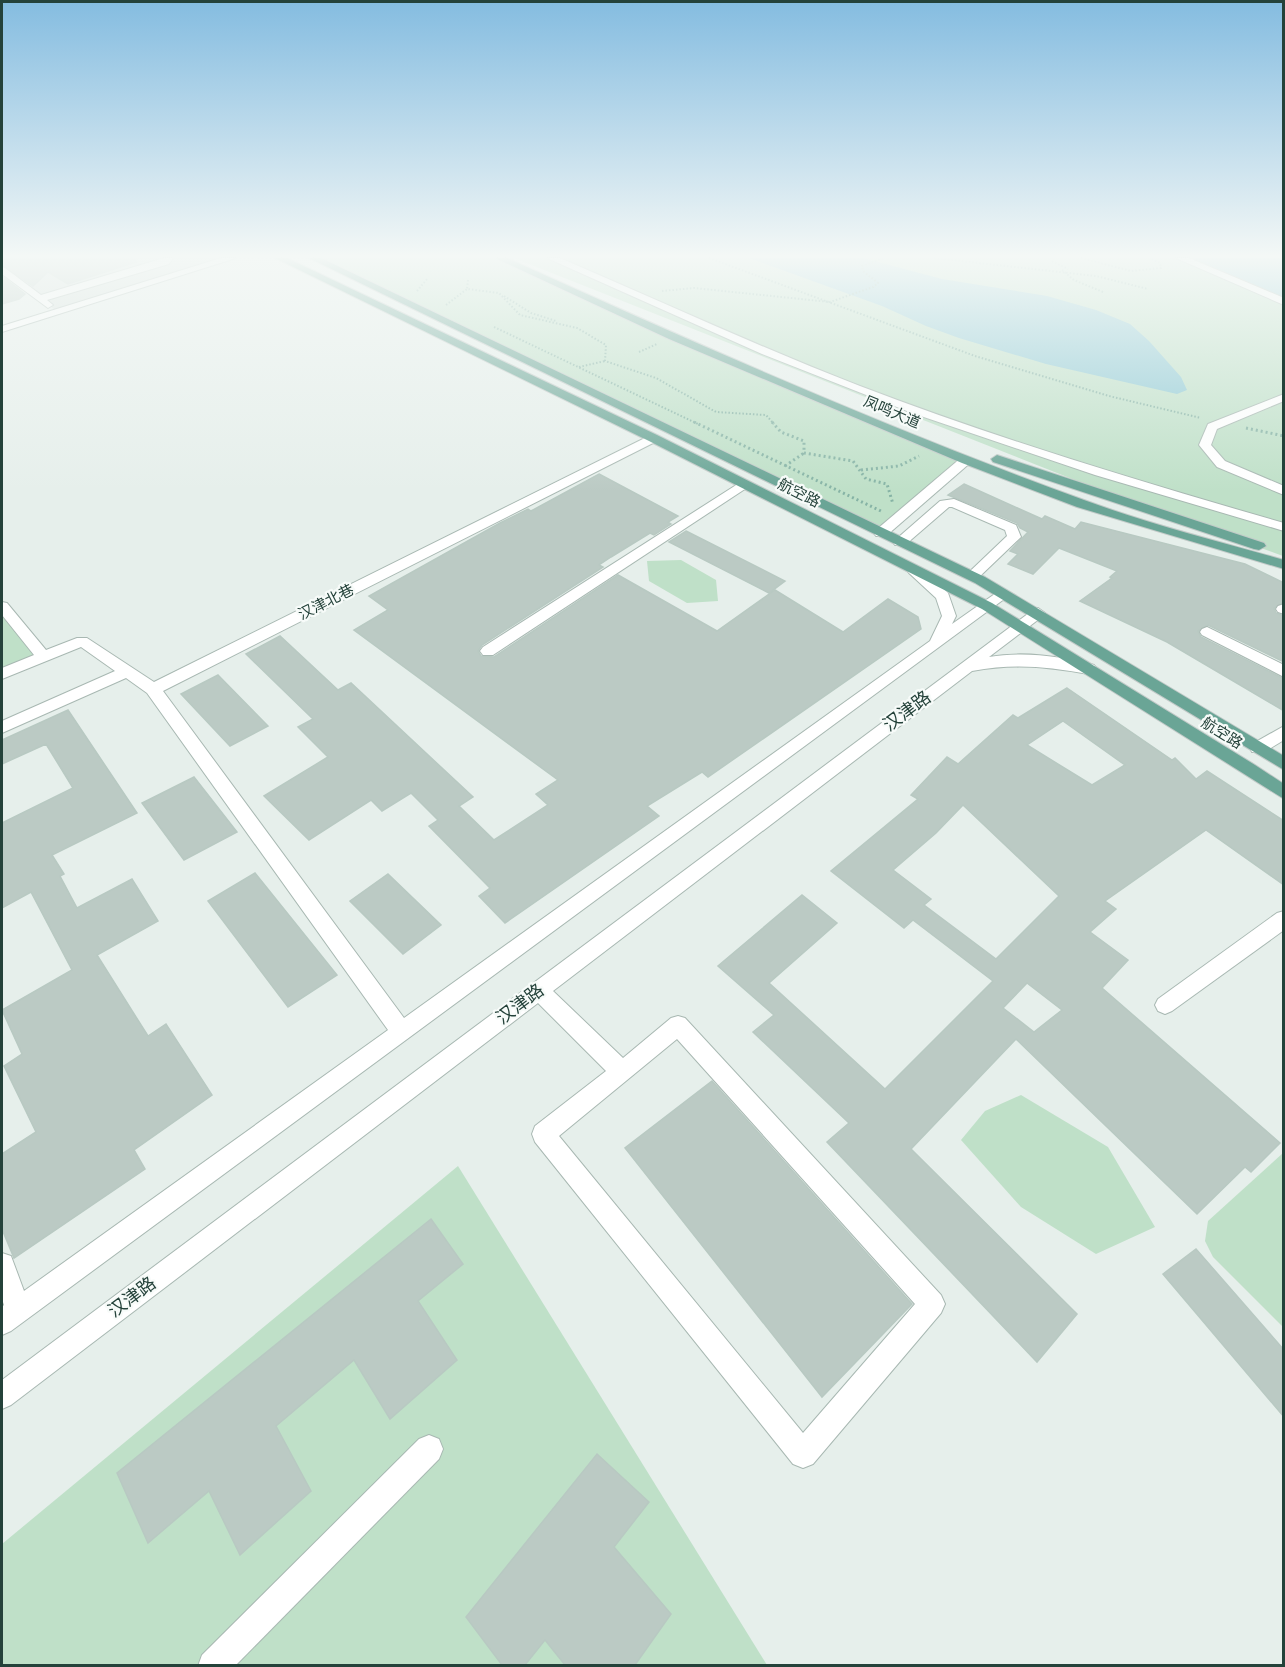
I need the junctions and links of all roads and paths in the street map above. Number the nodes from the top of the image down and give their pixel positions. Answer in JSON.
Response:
{"nodes":[{"id":1,"x":441,"y":336,"type":"edge"},
{"id":2,"x":476,"y":336,"type":"edge"},
{"id":3,"x":512,"y":336,"type":"edge"},
{"id":4,"x":590,"y":336,"type":"edge"},
{"id":5,"x":671,"y":336,"type":"edge"},
{"id":6,"x":690,"y":336,"type":"edge"},
{"id":7,"x":731,"y":336,"type":"edge"},
{"id":8,"x":921,"y":336,"type":"edge"},
{"id":9,"x":605,"y":361,"type":"junction"},
{"id":10,"x":579,"y":367,"type":"junction"},
{"id":11,"x":552,"y":372,"type":"junction"},
{"id":12,"x":1284,"y":397,"type":"edge"},
{"id":13,"x":1220,"y":423,"type":"junction"},
{"id":14,"x":1284,"y":435,"type":"edge"},
{"id":15,"x":653,"y":438,"type":"junction"},
{"id":16,"x":931,"y":445,"type":"junction"},
{"id":17,"x":804,"y":453,"type":"junction"},
{"id":18,"x":966,"y":460,"type":"junction"},
{"id":19,"x":786,"y":465,"type":"junction"},
{"id":20,"x":860,"y":470,"type":"junction"},
{"id":21,"x":768,"y":477,"type":"junction"},
{"id":22,"x":744,"y":484,"type":"junction"},
{"id":23,"x":1284,"y":491,"type":"edge"},
{"id":24,"x":897,"y":519,"type":"junction"},
{"id":25,"x":1284,"y":527,"type":"edge"},
{"id":26,"x":881,"y":533,"type":"junction"},
{"id":27,"x":900,"y":542,"type":"junction"},
{"id":28,"x":1284,"y":553,"type":"edge"},
{"id":29,"x":1284,"y":565,"type":"edge"},
{"id":30,"x":914,"y":570,"type":"junction"},
{"id":31,"x":972,"y":576,"type":"junction"},
{"id":32,"x":1004,"y":594,"type":"junction"},
{"id":33,"x":2,"y":606,"type":"edge"},
{"id":34,"x":987,"y":606,"type":"junction"},
{"id":35,"x":1038,"y":613,"type":"junction"},
{"id":36,"x":1020,"y":626,"type":"junction"},
{"id":37,"x":1207,"y":632,"type":"dead end"},
{"id":38,"x":936,"y":643,"type":"junction"},
{"id":39,"x":488,"y":651,"type":"dead end"},
{"id":40,"x":44,"y":657,"type":"junction"},
{"id":41,"x":965,"y":667,"type":"junction"},
{"id":42,"x":1089,"y":669,"type":"junction"},
{"id":43,"x":127,"y":672,"type":"junction"},
{"id":44,"x":1284,"y":672,"type":"edge"},
{"id":45,"x":2,"y":675,"type":"edge"},
{"id":46,"x":153,"y":689,"type":"junction"},
{"id":47,"x":2,"y":727,"type":"edge"},
{"id":48,"x":1284,"y":732,"type":"edge"},
{"id":49,"x":1258,"y":748,"type":"junction"},
{"id":50,"x":1284,"y":764,"type":"edge"},
{"id":51,"x":1284,"y":794,"type":"edge"},
{"id":52,"x":1284,"y":919,"type":"edge"},
{"id":53,"x":538,"y":990,"type":"junction"},
{"id":54,"x":1165,"y":1005,"type":"dead end"},
{"id":55,"x":401,"y":1031,"type":"junction"},
{"id":56,"x":622,"y":1072,"type":"junction"},
{"id":57,"x":2,"y":1265,"type":"edge"},
{"id":58,"x":10,"y":1316,"type":"edge"},
{"id":59,"x":2,"y":1396,"type":"edge"},
{"id":60,"x":429,"y":1449,"type":"dead end"},
{"id":61,"x":213,"y":1665,"type":"edge"}],
"edges":[{"from":1,"to":15,"type":"main road","name":"航空路"},
{"from":2,"to":11,"type":"main road","name":"航空路"},
{"from":3,"to":10,"type":"path"},
{"from":4,"to":9,"type":"path"},
{"from":5,"to":16,"type":"main road","name":"凤鸣大道"},
{"from":6,"to":28,"type":"main road","name":"凤鸣大道"},
{"from":7,"to":25,"type":"street"},
{"from":8,"to":13,"type":"path"},
{"from":9,"to":10,"type":"path"},
{"from":9,"to":17,"type":"path"},
{"from":10,"to":11,"type":"path"},
{"from":10,"to":19,"type":"path"},
{"from":11,"to":21,"type":"main road","name":"航空路"},
{"from":12,"to":13,"type":"street"},
{"from":13,"to":14,"type":"path"},
{"from":13,"to":23,"type":"street"},
{"from":15,"to":22,"type":"main road","name":"航空路"},
{"from":15,"to":46,"type":"street","name":"汉津北巷"},
{"from":16,"to":18,"type":"main road","name":"凤鸣大道"},
{"from":16,"to":20,"type":"path"},
{"from":17,"to":19,"type":"path"},
{"from":17,"to":20,"type":"path"},
{"from":18,"to":24,"type":"street"},
{"from":18,"to":29,"type":"main road","name":"凤鸣大道"},
{"from":19,"to":21,"type":"path"},
{"from":19,"to":24,"type":"path"},
{"from":20,"to":24,"type":"path"},
{"from":21,"to":26,"type":"main road","name":"航空路"},
{"from":22,"to":30,"type":"main road","name":"航空路"},
{"from":22,"to":39,"type":"street"},
{"from":24,"to":26,"type":"street"},
{"from":26,"to":27,"type":"main road","name":"航空路"},
{"from":27,"to":31,"type":"main road","name":"航空路"},
{"from":27,"to":31,"type":"street"},
{"from":30,"to":34,"type":"main road","name":"航空路"},
{"from":30,"to":38,"type":"street"},
{"from":31,"to":32,"type":"main road","name":"航空路"},
{"from":32,"to":34,"type":"street","name":"汉津路"},
{"from":32,"to":35,"type":"main road","name":"航空路"},
{"from":33,"to":40,"type":"street"},
{"from":34,"to":36,"type":"main road","name":"航空路"},
{"from":34,"to":38,"type":"street","name":"汉津路"},
{"from":35,"to":36,"type":"street","name":"汉津路"},
{"from":35,"to":49,"type":"main road","name":"航空路"},
{"from":36,"to":41,"type":"street","name":"汉津路"},
{"from":36,"to":42,"type":"main road","name":"航空路"},
{"from":37,"to":44,"type":"street"},
{"from":38,"to":55,"type":"street","name":"汉津路"},
{"from":40,"to":43,"type":"street"},
{"from":40,"to":45,"type":"street"},
{"from":41,"to":42,"type":"street"},
{"from":41,"to":53,"type":"street","name":"汉津路"},
{"from":42,"to":51,"type":"main road","name":"航空路"},
{"from":43,"to":46,"type":"street"},
{"from":43,"to":47,"type":"street"},
{"from":46,"to":55,"type":"street"},
{"from":48,"to":49,"type":"street"},
{"from":49,"to":50,"type":"main road","name":"航空路"},
{"from":52,"to":54,"type":"street"},
{"from":53,"to":56,"type":"street"},
{"from":53,"to":59,"type":"street","name":"汉津路"},
{"from":55,"to":58,"type":"street","name":"汉津路"},
{"from":56,"to":56,"type":"street"},
{"from":57,"to":58,"type":"street"},
{"from":60,"to":61,"type":"street"}]}
